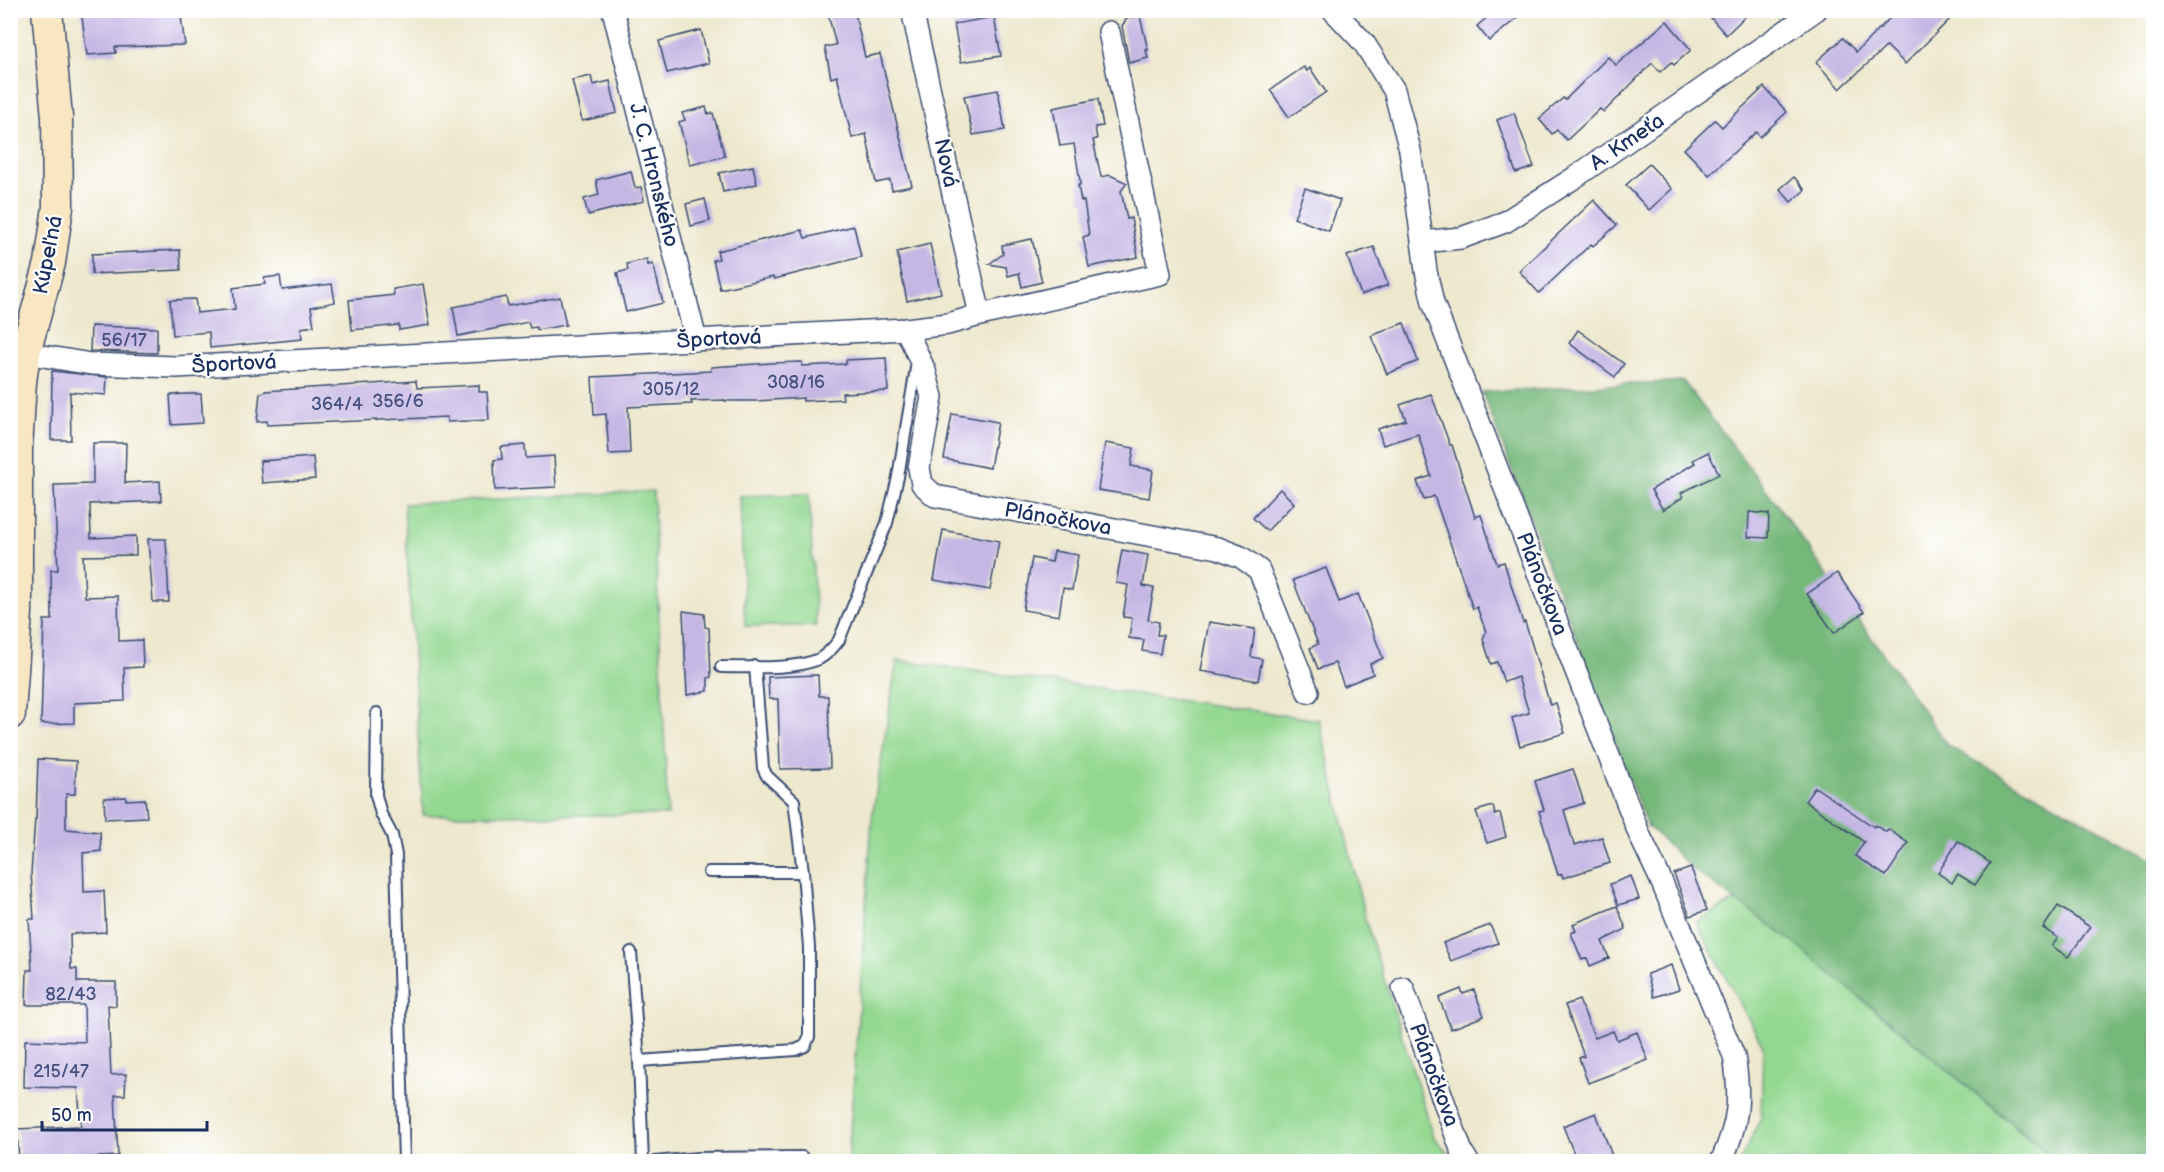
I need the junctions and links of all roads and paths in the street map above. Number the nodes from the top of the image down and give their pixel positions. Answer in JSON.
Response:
{"nodes":[{"id":1,"x":46,"y":10,"type":"edge"},
{"id":2,"x":613,"y":10,"type":"edge"},
{"id":3,"x":912,"y":10,"type":"edge"},
{"id":4,"x":1333,"y":10,"type":"edge"},
{"id":5,"x":1816,"y":10,"type":"edge"},
{"id":6,"x":1109,"y":32,"type":"dead end"},
{"id":7,"x":1423,"y":242,"type":"junction"},
{"id":8,"x":980,"y":315,"type":"junction"},
{"id":9,"x":906,"y":329,"type":"junction"},
{"id":10,"x":696,"y":340,"type":"junction"},
{"id":11,"x":25,"y":353,"type":"junction"},
{"id":12,"x":918,"y":356,"type":"junction"},
{"id":13,"x":755,"y":666,"type":"junction"},
{"id":14,"x":721,"y":668,"type":"dead end"},
{"id":15,"x":1308,"y":692,"type":"dead end"},
{"id":16,"x":10,"y":714,"type":"edge"},
{"id":17,"x":377,"y":714,"type":"dead end"},
{"id":18,"x":709,"y":872,"type":"dead end"},
{"id":19,"x":802,"y":872,"type":"junction"},
{"id":20,"x":631,"y":952,"type":"dead end"},
{"id":21,"x":1403,"y":988,"type":"dead end"},
{"id":22,"x":639,"y":1061,"type":"junction"},
{"id":23,"x":802,"y":1157,"type":"dead end"},
{"id":24,"x":404,"y":1161,"type":"edge"},
{"id":25,"x":643,"y":1161,"type":"edge"},
{"id":26,"x":654,"y":1161,"type":"edge"},
{"id":27,"x":1468,"y":1161,"type":"edge"},
{"id":28,"x":1721,"y":1161,"type":"edge"}],
"edges":[{"from":1,"to":11,"type":"street","name":"Kúpeľná"},
{"from":2,"to":10,"type":"street","name":"J. C. Hronského"},
{"from":3,"to":8,"type":"street","name":"Nová"},
{"from":4,"to":7,"type":"street","name":"Plánočkova"},
{"from":5,"to":7,"type":"street","name":"A. Kmeťa"},
{"from":6,"to":8,"type":"street","name":"Športová"},
{"from":7,"to":28,"type":"street","name":"Plánočkova"},
{"from":8,"to":9,"type":"street","name":"Športová"},
{"from":9,"to":10,"type":"street","name":"Športová"},
{"from":9,"to":12,"type":"street","name":"Plánočkova"},
{"from":10,"to":11,"type":"street","name":"Športová"},
{"from":11,"to":16,"type":"street","name":"Kúpeľná"},
{"from":12,"to":13,"type":"lane"},
{"from":12,"to":15,"type":"street","name":"Plánočkova"},
{"from":13,"to":14,"type":"lane"},
{"from":13,"to":19,"type":"lane"},
{"from":17,"to":24,"type":"lane"},
{"from":18,"to":19,"type":"lane"},
{"from":19,"to":22,"type":"lane"},
{"from":20,"to":22,"type":"lane"},
{"from":21,"to":27,"type":"street","name":"Plánočkova"},
{"from":22,"to":25,"type":"lane"},
{"from":23,"to":26,"type":"lane"}]}
